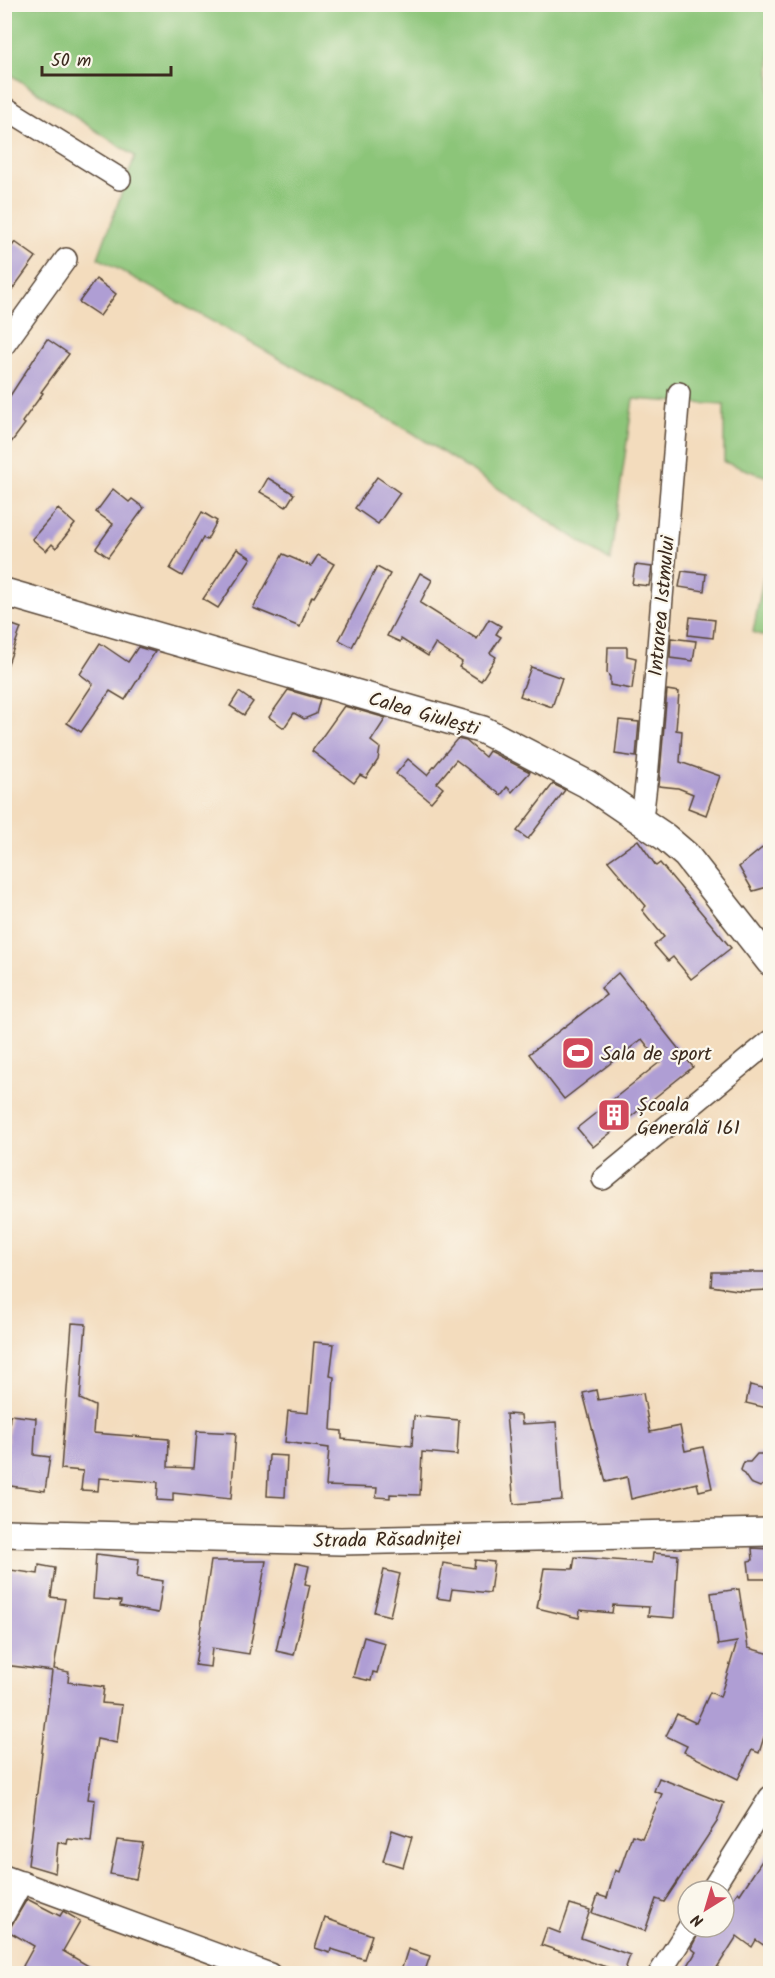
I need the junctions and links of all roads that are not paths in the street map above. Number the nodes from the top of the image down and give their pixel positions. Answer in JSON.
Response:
{"nodes":[{"id":1,"x":4,"y":107,"type":"edge"},
{"id":2,"x":120,"y":179,"type":"dead end"},
{"id":3,"x":66,"y":259,"type":"dead end"},
{"id":4,"x":4,"y":345,"type":"edge"},
{"id":5,"x":679,"y":393,"type":"dead end"},
{"id":6,"x":4,"y":592,"type":"edge"},
{"id":7,"x":642,"y":819,"type":"junction"},
{"id":8,"x":771,"y":962,"type":"edge"},
{"id":9,"x":771,"y":1041,"type":"edge"},
{"id":10,"x":603,"y":1179,"type":"dead end"},
{"id":11,"x":771,"y":1532,"type":"edge"},
{"id":12,"x":4,"y":1533,"type":"edge"},
{"id":13,"x":771,"y":1797,"type":"edge"},
{"id":14,"x":13,"y":1879,"type":"edge"},
{"id":15,"x":719,"y":1879,"type":"edge"},
{"id":16,"x":4,"y":1915,"type":"edge"},
{"id":17,"x":681,"y":1939,"type":"edge"},
{"id":18,"x":270,"y":1974,"type":"edge"},
{"id":19,"x":659,"y":1974,"type":"edge"}],
"edges":[{"from":1,"to":2,"type":"street"},
{"from":3,"to":4,"type":"street"},
{"from":5,"to":7,"type":"street","name":"Intrarea Istmului"},
{"from":6,"to":7,"type":"main road","name":"Calea Giulești"},
{"from":7,"to":8,"type":"main road","name":"Calea Giulești"},
{"from":9,"to":10,"type":"street"},
{"from":11,"to":12,"type":"main road","name":"Strada Răsadniței"},
{"from":13,"to":15,"type":"street"},
{"from":14,"to":16,"type":"street"},
{"from":14,"to":18,"type":"street"},
{"from":17,"to":19,"type":"street"}]}
